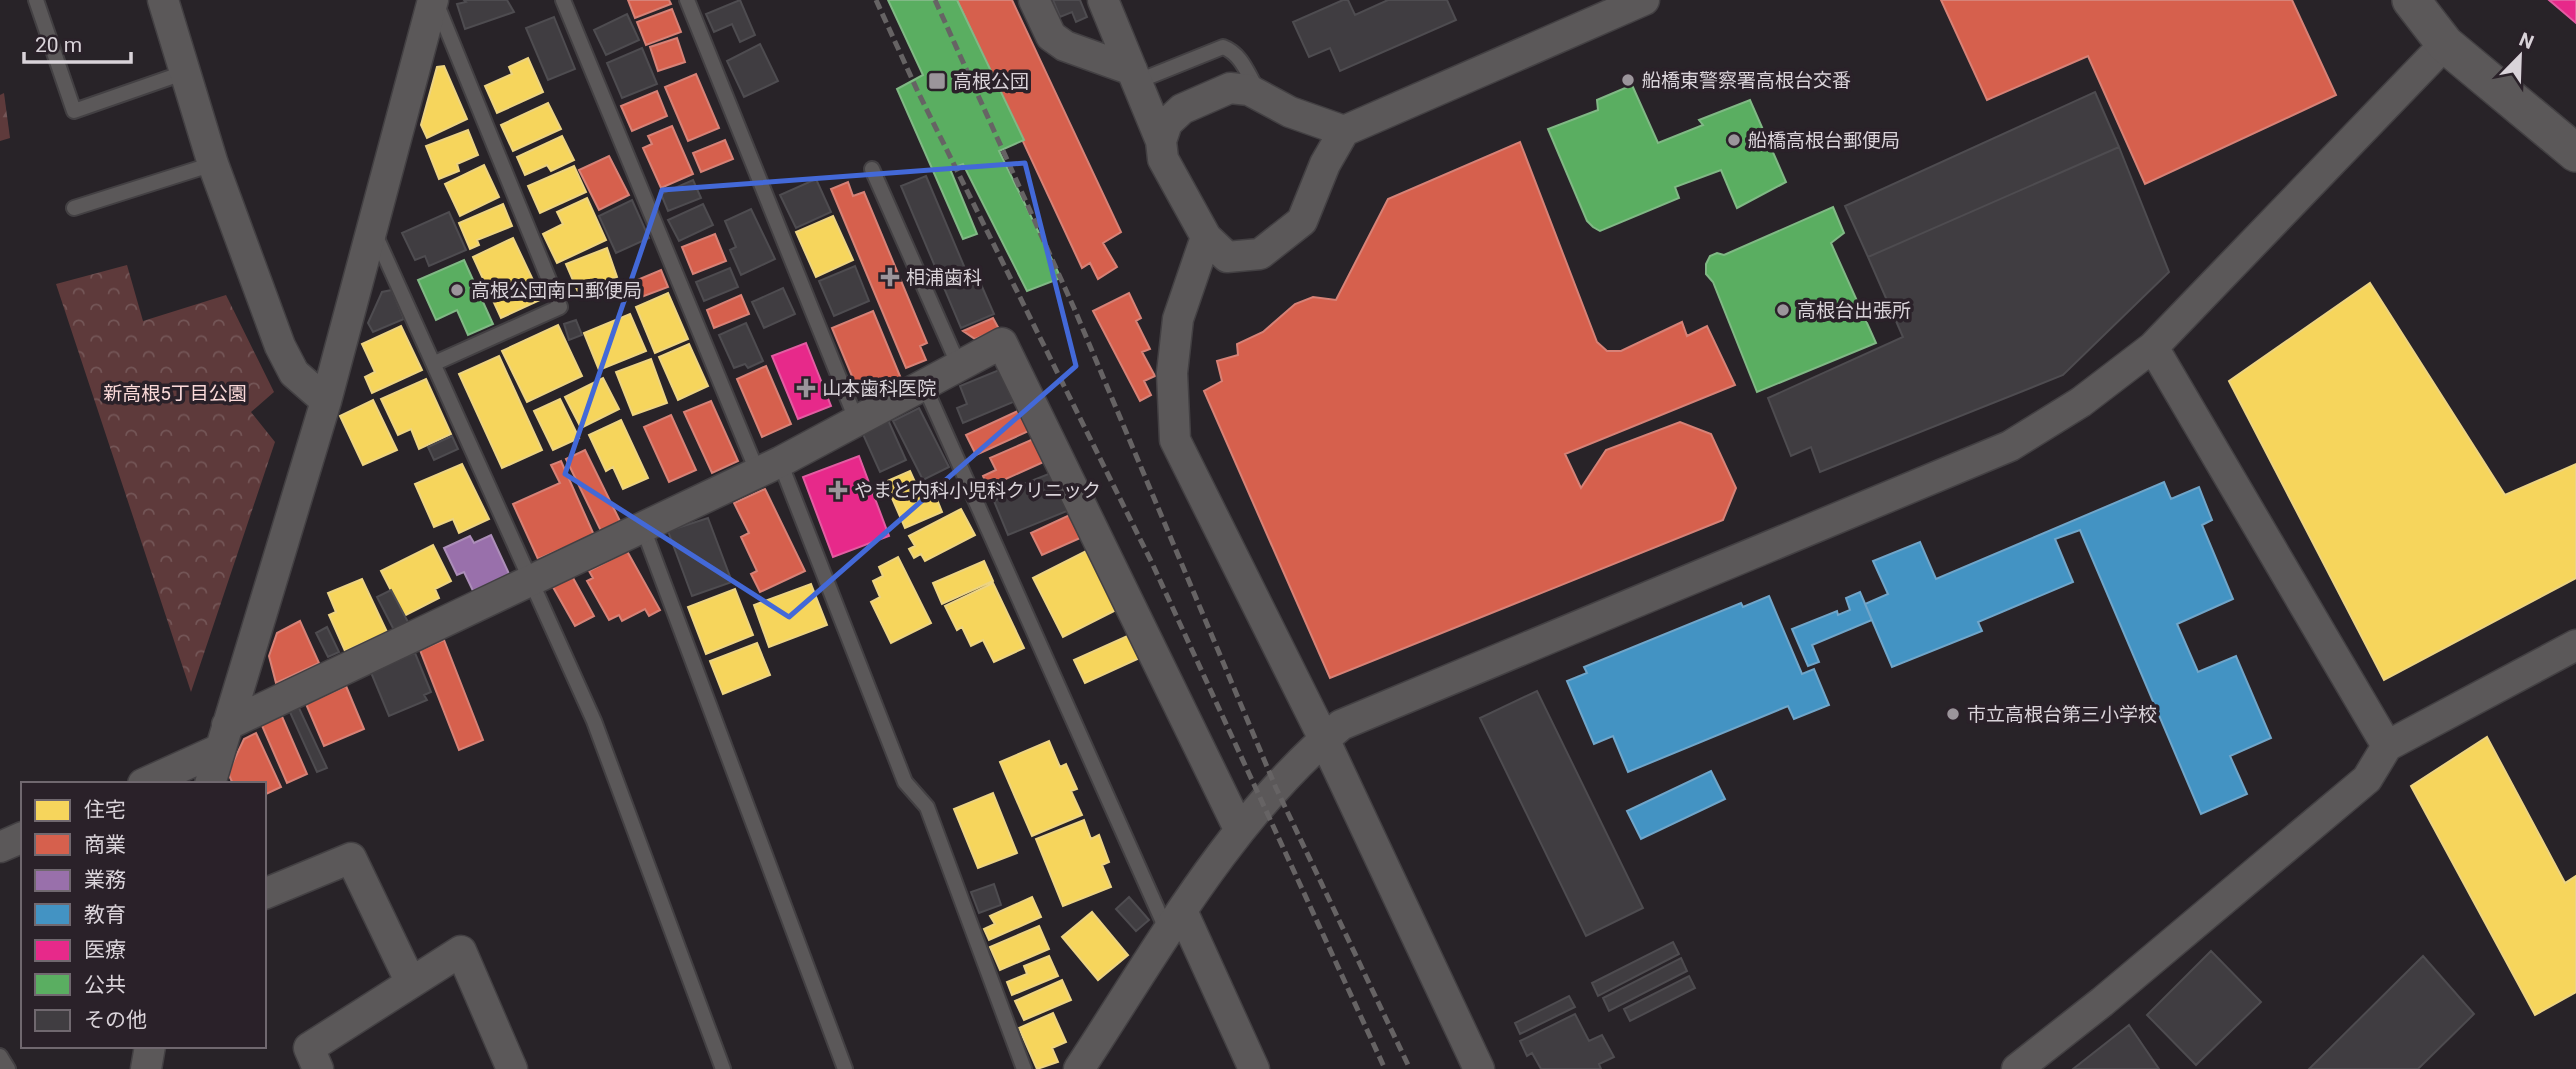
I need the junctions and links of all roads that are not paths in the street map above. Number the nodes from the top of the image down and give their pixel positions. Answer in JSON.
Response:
{"nodes":[{"id":1,"x":36,"y":0,"type":"edge"},
{"id":2,"x":163,"y":0,"type":"edge"},
{"id":3,"x":415,"y":0,"type":"edge"},
{"id":4,"x":434,"y":0,"type":"edge"},
{"id":5,"x":563,"y":0,"type":"edge"},
{"id":6,"x":687,"y":0,"type":"edge"},
{"id":7,"x":1034,"y":0,"type":"edge"},
{"id":8,"x":1103,"y":0,"type":"edge"},
{"id":9,"x":1644,"y":0,"type":"edge"},
{"id":10,"x":2411,"y":0,"type":"edge"},
{"id":11,"x":425,"y":29,"type":"junction"},
{"id":12,"x":2445,"y":44,"type":"junction"},
{"id":13,"x":186,"y":72,"type":"junction"},
{"id":14,"x":1134,"y":76,"type":"junction"},
{"id":15,"x":1262,"y":97,"type":"junction"},
{"id":16,"x":1290,"y":112,"type":"junction"},
{"id":17,"x":1343,"y":131,"type":"junction"},
{"id":18,"x":1161,"y":141,"type":"junction"},
{"id":19,"x":2576,"y":153,"type":"edge"},
{"id":20,"x":213,"y":164,"type":"junction"},
{"id":21,"x":1325,"y":164,"type":"junction"},
{"id":22,"x":872,"y":169,"type":"dead end"},
{"id":23,"x":74,"y":208,"type":"dead end"},
{"id":24,"x":373,"y":230,"type":"junction"},
{"id":25,"x":1217,"y":247,"type":"junction"},
{"id":26,"x":2153,"y":347,"type":"junction"},
{"id":27,"x":435,"y":363,"type":"junction"},
{"id":28,"x":959,"y":366,"type":"junction"},
{"id":29,"x":924,"y":385,"type":"junction"},
{"id":30,"x":326,"y":401,"type":"junction"},
{"id":31,"x":857,"y":422,"type":"junction"},
{"id":32,"x":768,"y":467,"type":"junction"},
{"id":33,"x":643,"y":528,"type":"junction"},
{"id":34,"x":529,"y":581,"type":"junction"},
{"id":35,"x":2576,"y":645,"type":"edge"},
{"id":36,"x":222,"y":738,"type":"junction"},
{"id":37,"x":1324,"y":739,"type":"junction"},
{"id":38,"x":2387,"y":746,"type":"junction"},
{"id":39,"x":146,"y":782,"type":"edge"},
{"id":40,"x":211,"y":782,"type":"edge"},
{"id":41,"x":1239,"y":829,"type":"junction"},
{"id":42,"x":21,"y":838,"type":"edge"},
{"id":43,"x":0,"y":847,"type":"edge"},
{"id":44,"x":266,"y":893,"type":"edge"},
{"id":45,"x":1175,"y":923,"type":"junction"},
{"id":46,"x":411,"y":983,"type":"junction"},
{"id":47,"x":150,"y":1048,"type":"edge"},
{"id":48,"x":0,"y":1056,"type":"edge"},
{"id":49,"x":8,"y":1069,"type":"edge"},
{"id":50,"x":146,"y":1069,"type":"edge"},
{"id":51,"x":318,"y":1069,"type":"edge"},
{"id":52,"x":512,"y":1069,"type":"edge"},
{"id":53,"x":723,"y":1069,"type":"edge"},
{"id":54,"x":845,"y":1069,"type":"edge"},
{"id":55,"x":1024,"y":1069,"type":"edge"},
{"id":56,"x":1079,"y":1069,"type":"edge"},
{"id":57,"x":1254,"y":1069,"type":"edge"},
{"id":58,"x":1479,"y":1069,"type":"edge"},
{"id":59,"x":2017,"y":1069,"type":"edge"}],
"edges":[{"from":1,"to":13,"type":"lane"},
{"from":2,"to":13,"type":"street"},
{"from":3,"to":11,"type":"lane"},
{"from":4,"to":11,"type":"street"},
{"from":4,"to":27,"type":"lane"},
{"from":5,"to":32,"type":"lane"},
{"from":6,"to":31,"type":"lane"},
{"from":7,"to":14,"type":"street"},
{"from":8,"to":14,"type":"street"},
{"from":9,"to":17,"type":"street"},
{"from":10,"to":12,"type":"street"},
{"from":11,"to":24,"type":"street"},
{"from":12,"to":19,"type":"street"},
{"from":12,"to":26,"type":"street"},
{"from":13,"to":20,"type":"street"},
{"from":14,"to":15,"type":"lane"},
{"from":14,"to":18,"type":"street"},
{"from":15,"to":16,"type":"street"},
{"from":15,"to":18,"type":"street"},
{"from":16,"to":17,"type":"street"},
{"from":16,"to":21,"type":"street"},
{"from":17,"to":21,"type":"street"},
{"from":18,"to":25,"type":"street"},
{"from":20,"to":23,"type":"lane"},
{"from":20,"to":30,"type":"street"},
{"from":21,"to":25,"type":"street"},
{"from":22,"to":28,"type":"lane"},
{"from":24,"to":27,"type":"lane"},
{"from":24,"to":30,"type":"street"},
{"from":25,"to":37,"type":"street"},
{"from":26,"to":37,"type":"street"},
{"from":26,"to":38,"type":"street"},
{"from":27,"to":34,"type":"lane"},
{"from":28,"to":29,"type":"street"},
{"from":28,"to":41,"type":"street"},
{"from":29,"to":31,"type":"street"},
{"from":29,"to":45,"type":"lane"},
{"from":30,"to":36,"type":"street"},
{"from":31,"to":32,"type":"street"},
{"from":32,"to":33,"type":"street"},
{"from":32,"to":55,"type":"lane"},
{"from":33,"to":34,"type":"street"},
{"from":33,"to":54,"type":"lane"},
{"from":34,"to":36,"type":"street"},
{"from":34,"to":53,"type":"lane"},
{"from":35,"to":38,"type":"street"},
{"from":36,"to":39,"type":"street"},
{"from":36,"to":40,"type":"street"},
{"from":37,"to":41,"type":"street"},
{"from":37,"to":58,"type":"street"},
{"from":38,"to":59,"type":"street"},
{"from":41,"to":45,"type":"street"},
{"from":42,"to":43,"type":"street"},
{"from":44,"to":46,"type":"street"},
{"from":45,"to":56,"type":"street"},
{"from":45,"to":57,"type":"street"},
{"from":46,"to":51,"type":"street"},
{"from":46,"to":52,"type":"street"},
{"from":47,"to":50,"type":"street"},
{"from":48,"to":49,"type":"lane"}]}
